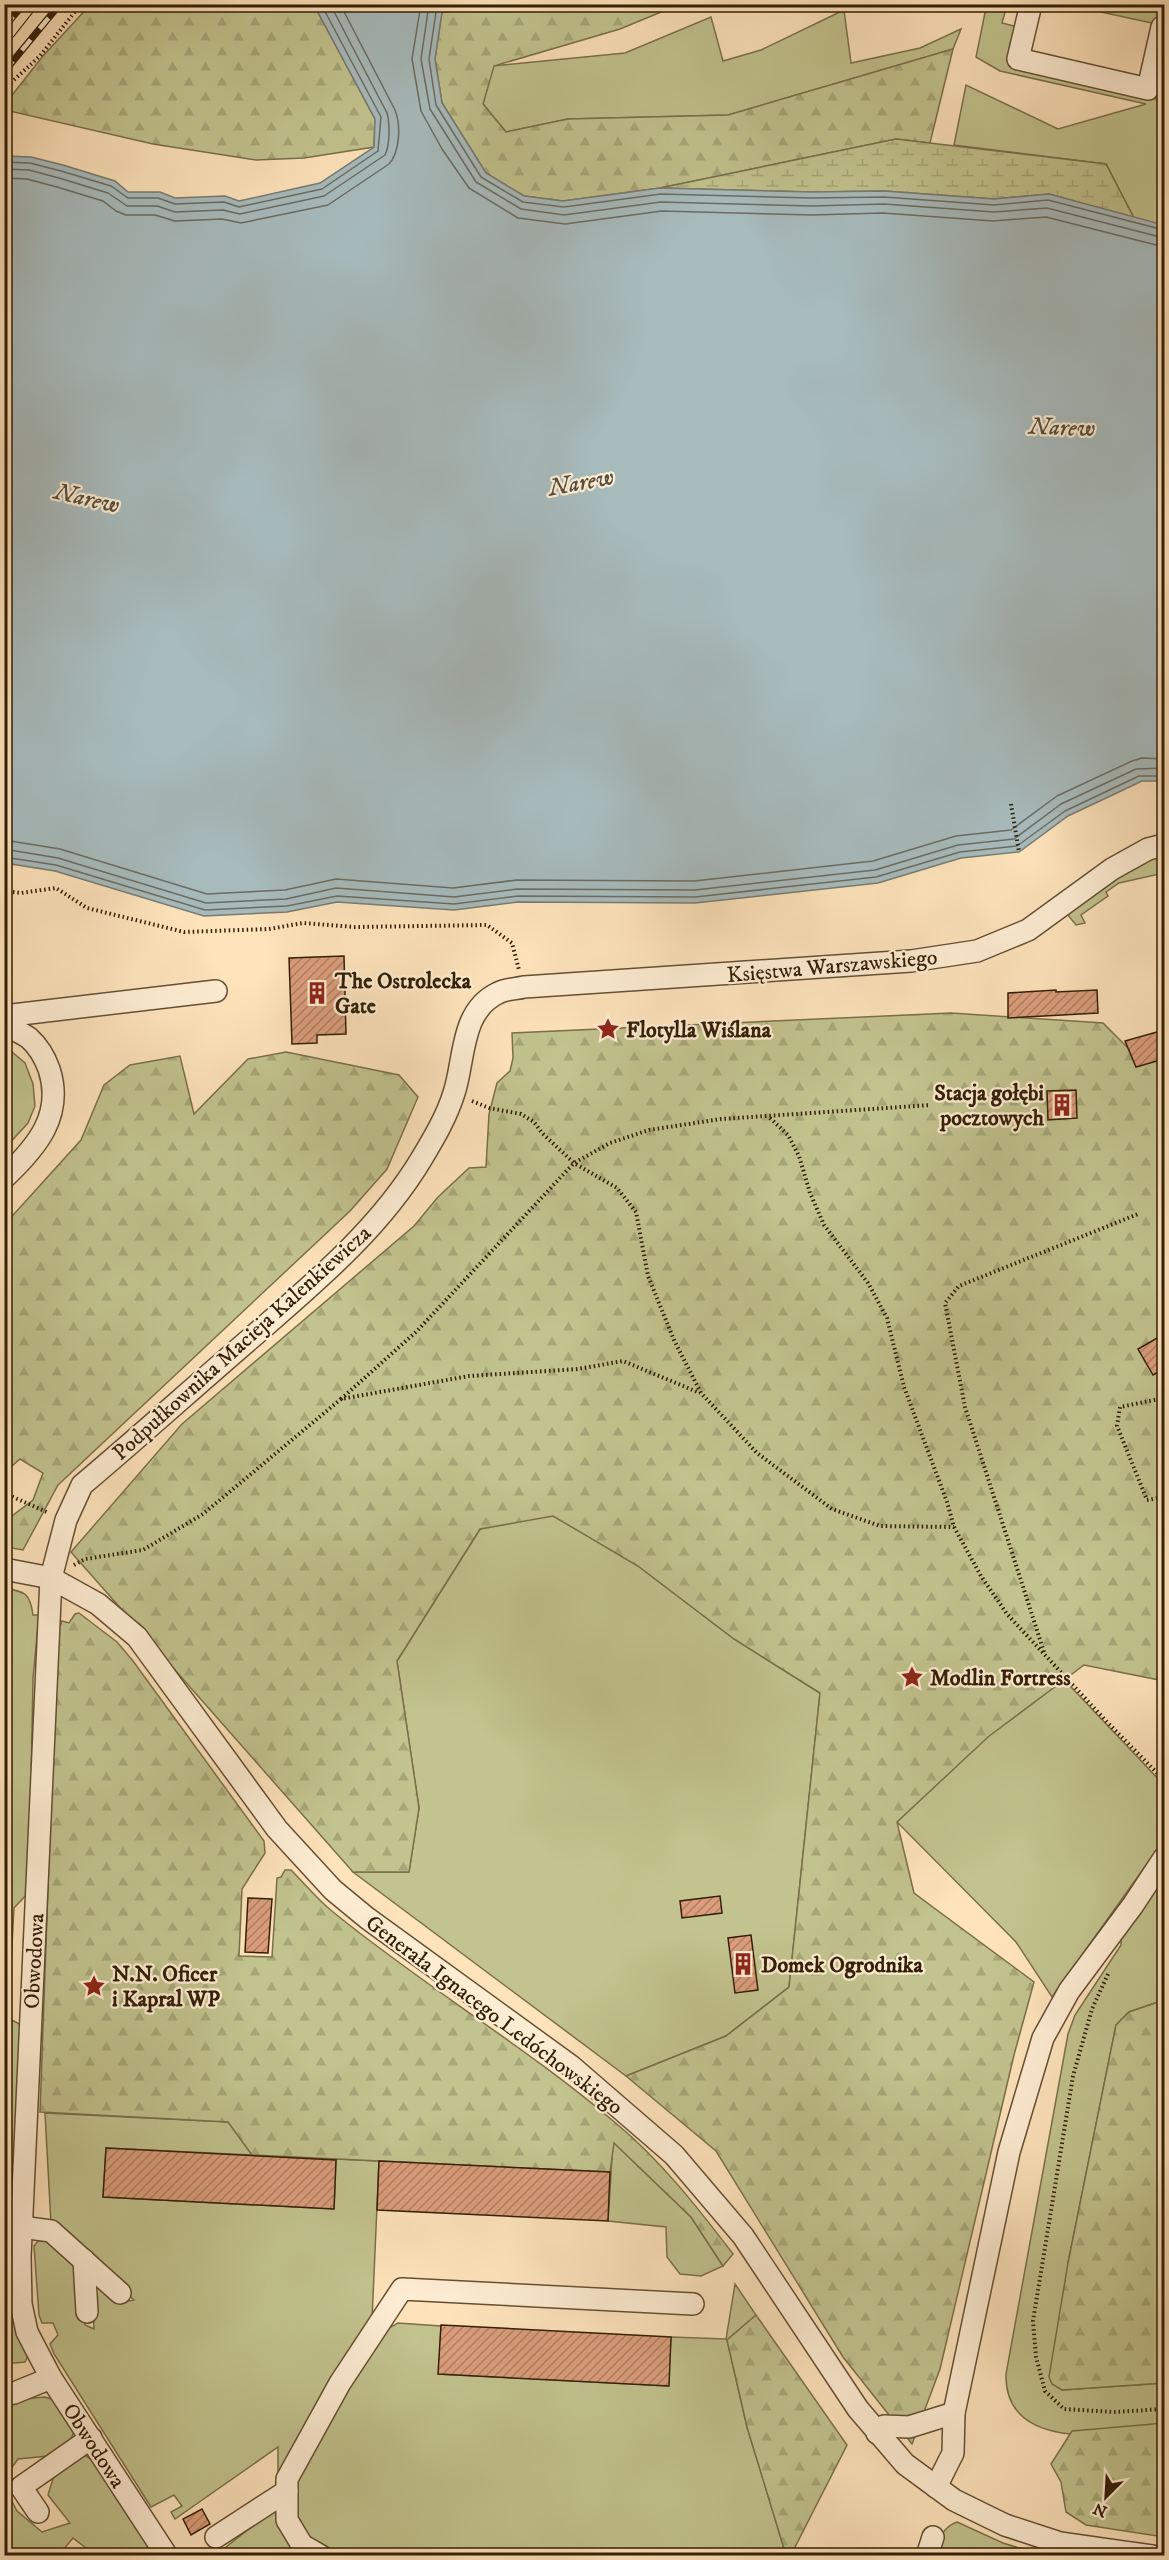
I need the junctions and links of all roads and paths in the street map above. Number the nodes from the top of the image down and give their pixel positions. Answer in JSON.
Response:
{"nodes":[{"id":1,"x":22,"y":4,"type":"edge"},
{"id":2,"x":81,"y":4,"type":"edge"},
{"id":3,"x":1031,"y":4,"type":"edge"},
{"id":4,"x":4,"y":27,"type":"edge"},
{"id":5,"x":1164,"y":27,"type":"edge"},
{"id":6,"x":5,"y":87,"type":"edge"},
{"id":7,"x":1011,"y":804,"type":"dead end"},
{"id":8,"x":1164,"y":845,"type":"edge"},
{"id":9,"x":1019,"y":852,"type":"dead end"},
{"id":10,"x":4,"y":891,"type":"edge"},
{"id":11,"x":524,"y":987,"type":"junction"},
{"id":12,"x":216,"y":991,"type":"dead end"},
{"id":13,"x":478,"y":1010,"type":"joint"},
{"id":14,"x":4,"y":1016,"type":"edge"},
{"id":15,"x":4,"y":1024,"type":"edge"},
{"id":16,"x":931,"y":1106,"type":"dead end"},
{"id":17,"x":489,"y":1108,"type":"dead end"},
{"id":18,"x":770,"y":1118,"type":"junction"},
{"id":19,"x":574,"y":1162,"type":"junction"},
{"id":20,"x":4,"y":1178,"type":"edge"},
{"id":21,"x":1138,"y":1215,"type":"dead end"},
{"id":22,"x":701,"y":1393,"type":"junction"},
{"id":23,"x":1164,"y":1398,"type":"edge"},
{"id":24,"x":341,"y":1400,"type":"junction"},
{"id":25,"x":4,"y":1493,"type":"edge"},
{"id":26,"x":1164,"y":1497,"type":"edge"},
{"id":27,"x":66,"y":1520,"type":"junction"},
{"id":28,"x":954,"y":1527,"type":"junction"},
{"id":29,"x":70,"y":1567,"type":"dead end"},
{"id":30,"x":4,"y":1569,"type":"edge"},
{"id":31,"x":51,"y":1578,"type":"junction"},
{"id":32,"x":1045,"y":1656,"type":"junction"},
{"id":33,"x":1164,"y":1780,"type":"edge"},
{"id":34,"x":1164,"y":1858,"type":"edge"},
{"id":35,"x":1113,"y":1965,"type":"dead end"},
{"id":36,"x":21,"y":2227,"type":"junction"},
{"id":37,"x":84,"y":2260,"type":"junction"},
{"id":38,"x":120,"y":2293,"type":"dead end"},
{"id":39,"x":693,"y":2304,"type":"dead end"},
{"id":40,"x":87,"y":2312,"type":"dead end"},
{"id":41,"x":51,"y":2378,"type":"junction"},
{"id":42,"x":4,"y":2394,"type":"edge"},
{"id":43,"x":1164,"y":2409,"type":"edge"},
{"id":44,"x":954,"y":2413,"type":"junction"},
{"id":45,"x":877,"y":2433,"type":"junction"},
{"id":46,"x":92,"y":2438,"type":"junction"},
{"id":47,"x":936,"y":2487,"type":"junction"},
{"id":48,"x":287,"y":2490,"type":"junction"},
{"id":49,"x":38,"y":2512,"type":"dead end"},
{"id":50,"x":216,"y":2537,"type":"dead end"},
{"id":51,"x":167,"y":2556,"type":"edge"},
{"id":52,"x":321,"y":2556,"type":"edge"},
{"id":53,"x":1152,"y":2556,"type":"edge"}],
"edges":[{"from":1,"to":4,"type":"main road"},
{"from":2,"to":6,"type":"path"},
{"from":3,"to":5,"type":"street"},
{"from":7,"to":9,"type":"path"},
{"from":8,"to":11,"type":"street","name":"Księstwa Warszawskiego"},
{"from":10,"to":11,"type":"path"},
{"from":11,"to":13,"type":"street","name":"Księstwa Warszawskiego"},
{"from":12,"to":14,"type":"street"},
{"from":13,"to":27,"type":"street","name":"Podpułkownika Macieja Kalenkiewicza"},
{"from":15,"to":20,"type":"street"},
{"from":16,"to":18,"type":"path"},
{"from":17,"to":19,"type":"path"},
{"from":18,"to":19,"type":"path"},
{"from":18,"to":28,"type":"path"},
{"from":19,"to":22,"type":"path"},
{"from":19,"to":24,"type":"path"},
{"from":21,"to":32,"type":"path"},
{"from":22,"to":24,"type":"path"},
{"from":22,"to":28,"type":"path"},
{"from":23,"to":26,"type":"path"},
{"from":24,"to":29,"type":"path"},
{"from":25,"to":27,"type":"path"},
{"from":27,"to":31,"type":"street","name":"Podpułkownika Macieja Kalenkiewicza"},
{"from":28,"to":32,"type":"path"},
{"from":30,"to":31,"type":"street","name":"Generała Ignacego Ledóchowskiego"},
{"from":31,"to":36,"type":"street","name":"Obwodowa"},
{"from":31,"to":45,"type":"street","name":"Generała Ignacego Ledóchowskiego"},
{"from":32,"to":33,"type":"path"},
{"from":34,"to":44,"type":"street"},
{"from":35,"to":43,"type":"path"},
{"from":36,"to":37,"type":"street"},
{"from":36,"to":41,"type":"street","name":"Obwodowa"},
{"from":37,"to":38,"type":"street"},
{"from":37,"to":40,"type":"street"},
{"from":39,"to":48,"type":"street"},
{"from":41,"to":42,"type":"street"},
{"from":41,"to":46,"type":"street","name":"Obwodowa"},
{"from":44,"to":45,"type":"street"},
{"from":44,"to":47,"type":"street"},
{"from":45,"to":47,"type":"street","name":"Generała Ignacego Ledóchowskiego"},
{"from":46,"to":49,"type":"street"},
{"from":46,"to":51,"type":"street","name":"Obwodowa"},
{"from":47,"to":53,"type":"street","name":"Generała Ignacego Ledóchowskiego"},
{"from":48,"to":50,"type":"street"},
{"from":48,"to":52,"type":"street"}]}
